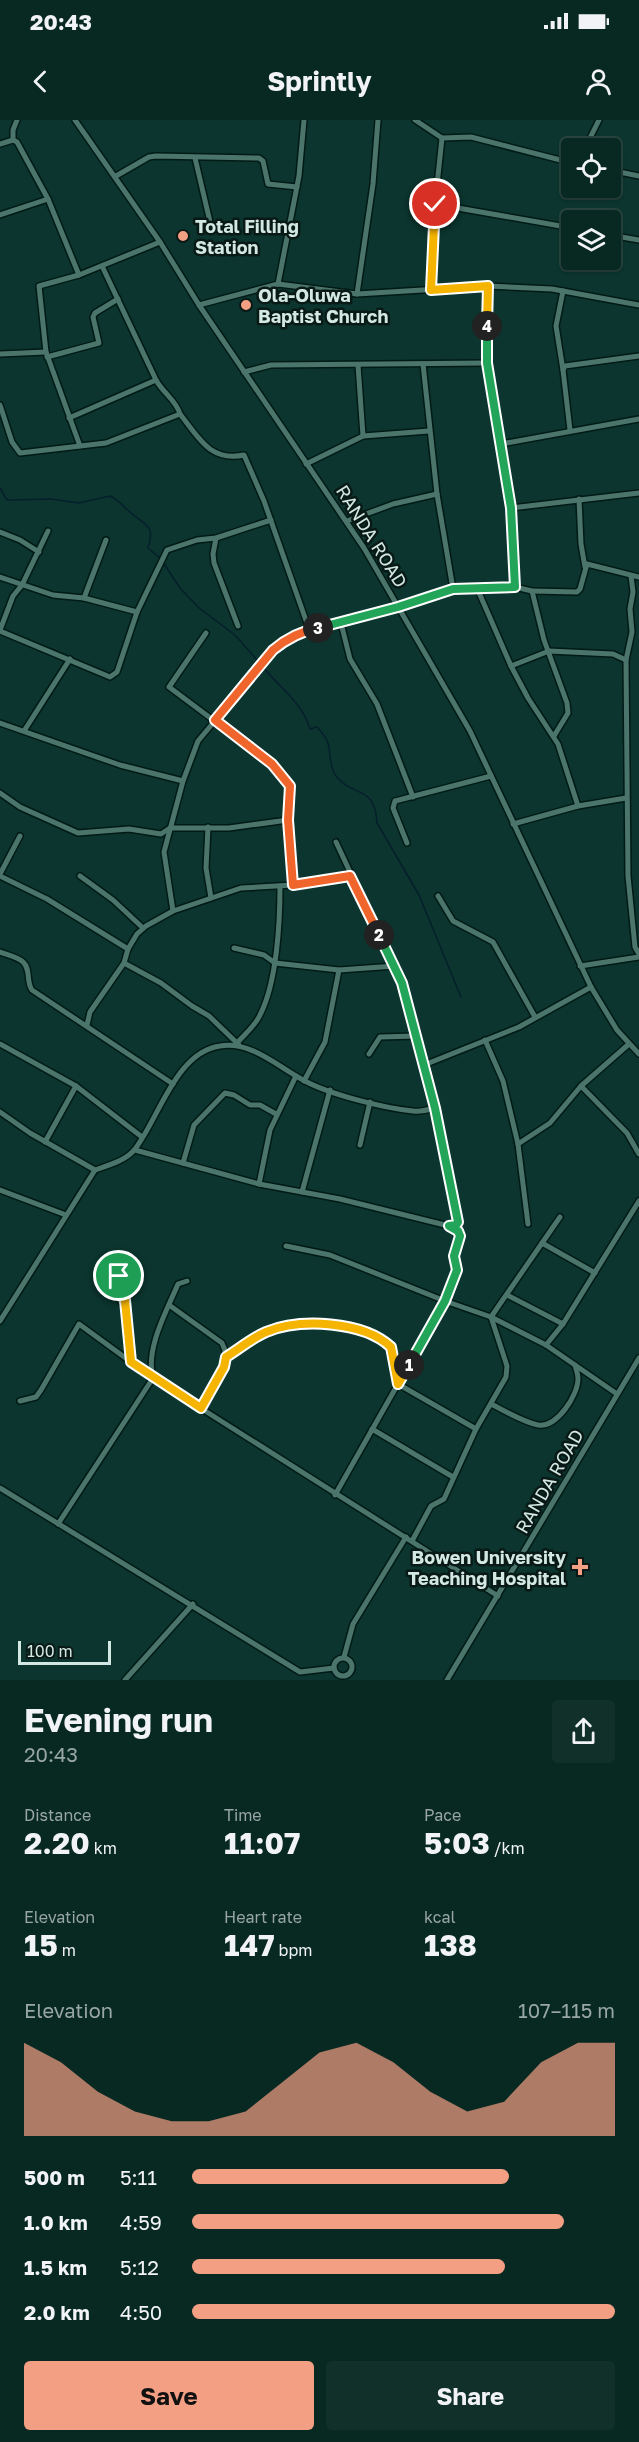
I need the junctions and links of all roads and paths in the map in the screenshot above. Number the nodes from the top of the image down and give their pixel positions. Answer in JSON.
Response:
{"nodes":[{"id":1,"x":17,"y":120,"type":"edge"},
{"id":2,"x":75,"y":120,"type":"edge"},
{"id":3,"x":304,"y":120,"type":"edge"},
{"id":4,"x":378,"y":120,"type":"edge"},
{"id":5,"x":415,"y":120,"type":"edge"},
{"id":6,"x":599,"y":120,"type":"edge"},
{"id":7,"x":81,"y":123,"type":"edge"},
{"id":8,"x":442,"y":138,"type":"junction"},
{"id":9,"x":590,"y":138,"type":"edge"},
{"id":10,"x":13,"y":140,"type":"junction"},
{"id":11,"x":0,"y":144,"type":"edge"},
{"id":12,"x":195,"y":158,"type":"junction"},
{"id":13,"x":561,"y":160,"type":"edge"},
{"id":14,"x":621,"y":172,"type":"edge"},
{"id":15,"x":116,"y":176,"type":"junction"},
{"id":16,"x":639,"y":176,"type":"edge"},
{"id":17,"x":297,"y":187,"type":"junction"},
{"id":18,"x":48,"y":199,"type":"junction"},
{"id":19,"x":435,"y":204,"type":"junction"},
{"id":20,"x":0,"y":215,"type":"edge"},
{"id":21,"x":211,"y":226,"type":"dead end"},
{"id":22,"x":561,"y":226,"type":"edge"},
{"id":23,"x":621,"y":237,"type":"edge"},
{"id":24,"x":639,"y":240,"type":"edge"},
{"id":25,"x":160,"y":242,"type":"junction"},
{"id":26,"x":102,"y":266,"type":"junction"},
{"id":27,"x":79,"y":275,"type":"junction"},
{"id":28,"x":278,"y":284,"type":"junction"},
{"id":29,"x":488,"y":286,"type":"junction"},
{"id":30,"x":431,"y":290,"type":"junction"},
{"id":31,"x":563,"y":291,"type":"junction"},
{"id":32,"x":357,"y":294,"type":"junction"},
{"id":33,"x":118,"y":299,"type":"junction"},
{"id":34,"x":199,"y":305,"type":"junction"},
{"id":35,"x":639,"y":305,"type":"edge"},
{"id":36,"x":0,"y":354,"type":"edge"},
{"id":37,"x":46,"y":354,"type":"junction"},
{"id":38,"x":639,"y":356,"type":"edge"},
{"id":39,"x":487,"y":363,"type":"junction"},
{"id":40,"x":358,"y":364,"type":"junction"},
{"id":41,"x":423,"y":364,"type":"junction"},
{"id":42,"x":563,"y":370,"type":"junction"},
{"id":43,"x":244,"y":372,"type":"junction"},
{"id":44,"x":156,"y":380,"type":"junction"},
{"id":45,"x":0,"y":405,"type":"edge"},
{"id":46,"x":180,"y":414,"type":"junction"},
{"id":47,"x":69,"y":418,"type":"junction"},
{"id":48,"x":639,"y":419,"type":"edge"},
{"id":49,"x":570,"y":430,"type":"junction"},
{"id":50,"x":429,"y":431,"type":"junction"},
{"id":51,"x":363,"y":436,"type":"junction"},
{"id":52,"x":501,"y":444,"type":"junction"},
{"id":53,"x":80,"y":446,"type":"junction"},
{"id":54,"x":306,"y":464,"type":"junction"},
{"id":55,"x":639,"y":493,"type":"edge"},
{"id":56,"x":437,"y":494,"type":"junction"},
{"id":57,"x":579,"y":499,"type":"junction"},
{"id":58,"x":511,"y":508,"type":"junction"},
{"id":59,"x":271,"y":520,"type":"junction"},
{"id":60,"x":347,"y":521,"type":"junction"},
{"id":61,"x":48,"y":531,"type":"dead end"},
{"id":62,"x":0,"y":532,"type":"edge"},
{"id":63,"x":216,"y":538,"type":"junction"},
{"id":64,"x":106,"y":540,"type":"dead end"},
{"id":65,"x":39,"y":552,"type":"junction"},
{"id":66,"x":585,"y":567,"type":"junction"},
{"id":67,"x":631,"y":576,"type":"junction"},
{"id":68,"x":0,"y":577,"type":"edge"},
{"id":69,"x":639,"y":577,"type":"edge"},
{"id":70,"x":22,"y":585,"type":"junction"},
{"id":71,"x":515,"y":587,"type":"junction"},
{"id":72,"x":477,"y":588,"type":"junction"},
{"id":73,"x":453,"y":589,"type":"junction"},
{"id":74,"x":532,"y":591,"type":"junction"},
{"id":75,"x":84,"y":598,"type":"junction"},
{"id":76,"x":398,"y":607,"type":"junction"},
{"id":77,"x":137,"y":612,"type":"junction"},
{"id":78,"x":341,"y":623,"type":"junction"},
{"id":79,"x":238,"y":626,"type":"dead end"},
{"id":80,"x":309,"y":629,"type":"junction"},
{"id":81,"x":0,"y":630,"type":"edge"},
{"id":82,"x":206,"y":633,"type":"dead end"},
{"id":83,"x":549,"y":651,"type":"junction"},
{"id":84,"x":70,"y":659,"type":"junction"},
{"id":85,"x":626,"y":660,"type":"junction"},
{"id":86,"x":511,"y":666,"type":"junction"},
{"id":87,"x":215,"y":720,"type":"junction"},
{"id":88,"x":0,"y":723,"type":"edge"},
{"id":89,"x":24,"y":731,"type":"junction"},
{"id":90,"x":554,"y":736,"type":"junction"},
{"id":91,"x":490,"y":776,"type":"junction"},
{"id":92,"x":183,"y":782,"type":"junction"},
{"id":93,"x":0,"y":793,"type":"edge"},
{"id":94,"x":413,"y":797,"type":"junction"},
{"id":95,"x":626,"y":798,"type":"junction"},
{"id":96,"x":579,"y":806,"type":"junction"},
{"id":97,"x":288,"y":820,"type":"junction"},
{"id":98,"x":513,"y":824,"type":"junction"},
{"id":99,"x":208,"y":827,"type":"junction"},
{"id":100,"x":170,"y":828,"type":"junction"},
{"id":101,"x":20,"y":836,"type":"dead end"},
{"id":102,"x":336,"y":842,"type":"dead end"},
{"id":103,"x":407,"y":843,"type":"dead end"},
{"id":104,"x":0,"y":875,"type":"edge"},
{"id":105,"x":80,"y":876,"type":"dead end"},
{"id":106,"x":350,"y":876,"type":"junction"},
{"id":107,"x":293,"y":885,"type":"junction"},
{"id":108,"x":280,"y":886,"type":"junction"},
{"id":109,"x":438,"y":896,"type":"dead end"},
{"id":110,"x":210,"y":898,"type":"junction"},
{"id":111,"x":173,"y":911,"type":"junction"},
{"id":112,"x":142,"y":928,"type":"junction"},
{"id":113,"x":234,"y":948,"type":"dead end"},
{"id":114,"x":128,"y":950,"type":"junction"},
{"id":115,"x":0,"y":952,"type":"edge"},
{"id":116,"x":639,"y":956,"type":"edge"},
{"id":117,"x":124,"y":963,"type":"junction"},
{"id":118,"x":274,"y":963,"type":"junction"},
{"id":119,"x":394,"y":966,"type":"junction"},
{"id":120,"x":580,"y":966,"type":"junction"},
{"id":121,"x":339,"y":970,"type":"junction"},
{"id":122,"x":591,"y":987,"type":"junction"},
{"id":123,"x":535,"y":1017,"type":"junction"},
{"id":124,"x":87,"y":1025,"type":"junction"},
{"id":125,"x":416,"y":1036,"type":"junction"},
{"id":126,"x":485,"y":1040,"type":"junction"},
{"id":127,"x":0,"y":1044,"type":"edge"},
{"id":128,"x":629,"y":1044,"type":"junction"},
{"id":129,"x":238,"y":1045,"type":"junction"},
{"id":130,"x":369,"y":1054,"type":"dead end"},
{"id":131,"x":639,"y":1054,"type":"edge"},
{"id":132,"x":424,"y":1065,"type":"junction"},
{"id":133,"x":296,"y":1076,"type":"junction"},
{"id":134,"x":304,"y":1081,"type":"junction"},
{"id":135,"x":173,"y":1084,"type":"junction"},
{"id":136,"x":76,"y":1086,"type":"junction"},
{"id":137,"x":581,"y":1086,"type":"junction"},
{"id":138,"x":330,"y":1090,"type":"junction"},
{"id":139,"x":370,"y":1102,"type":"junction"},
{"id":140,"x":435,"y":1108,"type":"junction"},
{"id":141,"x":0,"y":1112,"type":"edge"},
{"id":142,"x":276,"y":1114,"type":"junction"},
{"id":143,"x":142,"y":1137,"type":"junction"},
{"id":144,"x":45,"y":1142,"type":"junction"},
{"id":145,"x":518,"y":1144,"type":"junction"},
{"id":146,"x":360,"y":1145,"type":"dead end"},
{"id":147,"x":135,"y":1150,"type":"junction"},
{"id":148,"x":639,"y":1154,"type":"edge"},
{"id":149,"x":183,"y":1163,"type":"junction"},
{"id":150,"x":95,"y":1170,"type":"junction"},
{"id":151,"x":260,"y":1184,"type":"junction"},
{"id":152,"x":0,"y":1190,"type":"edge"},
{"id":153,"x":302,"y":1192,"type":"junction"},
{"id":154,"x":639,"y":1201,"type":"edge"},
{"id":155,"x":66,"y":1215,"type":"junction"},
{"id":156,"x":560,"y":1217,"type":"dead end"},
{"id":157,"x":528,"y":1224,"type":"dead end"},
{"id":158,"x":449,"y":1226,"type":"junction"},
{"id":159,"x":542,"y":1243,"type":"junction"},
{"id":160,"x":286,"y":1246,"type":"dead end"},
{"id":161,"x":595,"y":1273,"type":"junction"},
{"id":162,"x":187,"y":1281,"type":"dead end"},
{"id":163,"x":507,"y":1295,"type":"junction"},
{"id":164,"x":445,"y":1301,"type":"junction"},
{"id":165,"x":169,"y":1305,"type":"junction"},
{"id":166,"x":126,"y":1310,"type":"junction"},
{"id":167,"x":491,"y":1317,"type":"junction"},
{"id":168,"x":0,"y":1321,"type":"edge"},
{"id":169,"x":563,"y":1324,"type":"junction"},
{"id":170,"x":546,"y":1345,"type":"junction"},
{"id":171,"x":226,"y":1357,"type":"junction"},
{"id":172,"x":639,"y":1358,"type":"edge"},
{"id":173,"x":131,"y":1362,"type":"junction"},
{"id":174,"x":575,"y":1365,"type":"junction"},
{"id":175,"x":153,"y":1378,"type":"junction"},
{"id":176,"x":398,"y":1384,"type":"junction"},
{"id":177,"x":617,"y":1394,"type":"junction"},
{"id":178,"x":20,"y":1401,"type":"dead end"},
{"id":179,"x":491,"y":1404,"type":"junction"},
{"id":180,"x":201,"y":1408,"type":"junction"},
{"id":181,"x":372,"y":1429,"type":"junction"},
{"id":182,"x":476,"y":1429,"type":"junction"},
{"id":183,"x":453,"y":1477,"type":"junction"},
{"id":184,"x":0,"y":1488,"type":"edge"},
{"id":185,"x":335,"y":1495,"type":"junction"},
{"id":186,"x":58,"y":1524,"type":"junction"},
{"id":187,"x":406,"y":1537,"type":"junction"},
{"id":188,"x":412,"y":1541,"type":"junction"},
{"id":189,"x":498,"y":1596,"type":"junction"},
{"id":190,"x":193,"y":1605,"type":"junction"},
{"id":191,"x":344,"y":1657,"type":"junction"},
{"id":192,"x":334,"y":1668,"type":"junction"},
{"id":193,"x":338,"y":1678,"type":"edge"},
{"id":194,"x":345,"y":1678,"type":"edge"},
{"id":195,"x":124,"y":1680,"type":"edge"},
{"id":196,"x":447,"y":1680,"type":"edge"}],
"edges":[{"from":1,"to":10,"type":"street"},
{"from":2,"to":7,"type":"street","name":"RANDA ROAD"},
{"from":3,"to":17,"type":"street"},
{"from":4,"to":32,"type":"street"},
{"from":5,"to":8,"type":"street"},
{"from":6,"to":9,"type":"street"},
{"from":7,"to":15,"type":"street","name":"RANDA ROAD"},
{"from":8,"to":13,"type":"street"},
{"from":8,"to":19,"type":"street"},
{"from":10,"to":11,"type":"street"},
{"from":10,"to":18,"type":"street"},
{"from":12,"to":15,"type":"street"},
{"from":12,"to":17,"type":"street"},
{"from":12,"to":21,"type":"street"},
{"from":14,"to":16,"type":"street"},
{"from":15,"to":25,"type":"street","name":"RANDA ROAD"},
{"from":17,"to":28,"type":"street"},
{"from":18,"to":20,"type":"street"},
{"from":18,"to":27,"type":"street"},
{"from":19,"to":22,"type":"street"},
{"from":19,"to":30,"type":"street"},
{"from":23,"to":24,"type":"street"},
{"from":25,"to":26,"type":"street"},
{"from":25,"to":34,"type":"street","name":"RANDA ROAD"},
{"from":26,"to":27,"type":"street"},
{"from":26,"to":33,"type":"street"},
{"from":27,"to":37,"type":"street"},
{"from":28,"to":32,"type":"street"},
{"from":28,"to":34,"type":"street"},
{"from":29,"to":30,"type":"street"},
{"from":29,"to":31,"type":"street"},
{"from":29,"to":39,"type":"street"},
{"from":30,"to":32,"type":"street"},
{"from":31,"to":35,"type":"street"},
{"from":31,"to":42,"type":"street"},
{"from":33,"to":37,"type":"street"},
{"from":33,"to":44,"type":"street"},
{"from":34,"to":43,"type":"street","name":"RANDA ROAD"},
{"from":36,"to":37,"type":"street"},
{"from":37,"to":47,"type":"street"},
{"from":38,"to":42,"type":"street"},
{"from":39,"to":41,"type":"street"},
{"from":39,"to":52,"type":"street"},
{"from":40,"to":41,"type":"street"},
{"from":40,"to":43,"type":"street"},
{"from":40,"to":51,"type":"street"},
{"from":41,"to":50,"type":"street"},
{"from":42,"to":49,"type":"street"},
{"from":43,"to":54,"type":"street","name":"RANDA ROAD"},
{"from":44,"to":46,"type":"street"},
{"from":44,"to":47,"type":"street"},
{"from":45,"to":53,"type":"street"},
{"from":46,"to":53,"type":"street"},
{"from":46,"to":59,"type":"street"},
{"from":47,"to":53,"type":"street"},
{"from":48,"to":49,"type":"street"},
{"from":49,"to":52,"type":"street"},
{"from":50,"to":51,"type":"street"},
{"from":50,"to":56,"type":"street"},
{"from":51,"to":54,"type":"street"},
{"from":52,"to":58,"type":"street"},
{"from":54,"to":60,"type":"street","name":"RANDA ROAD"},
{"from":55,"to":57,"type":"street"},
{"from":56,"to":60,"type":"street"},
{"from":56,"to":73,"type":"street"},
{"from":57,"to":58,"type":"street"},
{"from":57,"to":66,"type":"street"},
{"from":58,"to":71,"type":"street"},
{"from":59,"to":63,"type":"street"},
{"from":59,"to":80,"type":"street"},
{"from":60,"to":76,"type":"street","name":"RANDA ROAD"},
{"from":61,"to":65,"type":"street"},
{"from":62,"to":65,"type":"street"},
{"from":63,"to":77,"type":"street"},
{"from":63,"to":79,"type":"street"},
{"from":64,"to":75,"type":"street"},
{"from":65,"to":70,"type":"street"},
{"from":66,"to":67,"type":"street"},
{"from":66,"to":74,"type":"street"},
{"from":67,"to":69,"type":"street"},
{"from":67,"to":85,"type":"street"},
{"from":68,"to":70,"type":"street"},
{"from":70,"to":75,"type":"street"},
{"from":70,"to":81,"type":"street"},
{"from":71,"to":72,"type":"street"},
{"from":71,"to":74,"type":"street"},
{"from":72,"to":73,"type":"street"},
{"from":72,"to":86,"type":"street"},
{"from":73,"to":76,"type":"street"},
{"from":74,"to":83,"type":"street"},
{"from":75,"to":77,"type":"street"},
{"from":76,"to":78,"type":"street"},
{"from":76,"to":91,"type":"street","name":"RANDA ROAD"},
{"from":77,"to":84,"type":"street"},
{"from":78,"to":80,"type":"street"},
{"from":78,"to":94,"type":"street"},
{"from":80,"to":87,"type":"street"},
{"from":81,"to":84,"type":"street"},
{"from":82,"to":87,"type":"street"},
{"from":83,"to":85,"type":"street"},
{"from":83,"to":86,"type":"street"},
{"from":83,"to":90,"type":"street"},
{"from":84,"to":89,"type":"street"},
{"from":85,"to":95,"type":"street"},
{"from":86,"to":90,"type":"street"},
{"from":87,"to":92,"type":"street"},
{"from":87,"to":97,"type":"street"},
{"from":88,"to":89,"type":"street"},
{"from":89,"to":92,"type":"street"},
{"from":90,"to":96,"type":"street"},
{"from":91,"to":94,"type":"street"},
{"from":91,"to":98,"type":"street","name":"RANDA ROAD"},
{"from":92,"to":100,"type":"street"},
{"from":93,"to":100,"type":"street"},
{"from":94,"to":103,"type":"street"},
{"from":95,"to":96,"type":"street"},
{"from":95,"to":116,"type":"street"},
{"from":96,"to":98,"type":"street"},
{"from":97,"to":99,"type":"street"},
{"from":97,"to":107,"type":"street"},
{"from":98,"to":120,"type":"street","name":"RANDA ROAD"},
{"from":99,"to":100,"type":"street"},
{"from":99,"to":110,"type":"street"},
{"from":100,"to":111,"type":"street"},
{"from":101,"to":104,"type":"street"},
{"from":102,"to":106,"type":"street"},
{"from":104,"to":114,"type":"street"},
{"from":105,"to":112,"type":"street"},
{"from":106,"to":107,"type":"street"},
{"from":106,"to":119,"type":"street"},
{"from":107,"to":108,"type":"street"},
{"from":108,"to":110,"type":"street"},
{"from":108,"to":118,"type":"street"},
{"from":109,"to":123,"type":"street"},
{"from":110,"to":111,"type":"street"},
{"from":111,"to":112,"type":"street"},
{"from":112,"to":114,"type":"street"},
{"from":113,"to":118,"type":"street"},
{"from":114,"to":117,"type":"street"},
{"from":115,"to":124,"type":"street"},
{"from":116,"to":120,"type":"street"},
{"from":117,"to":124,"type":"street"},
{"from":117,"to":129,"type":"street"},
{"from":118,"to":121,"type":"street"},
{"from":118,"to":129,"type":"street"},
{"from":119,"to":121,"type":"street"},
{"from":119,"to":125,"type":"street"},
{"from":120,"to":122,"type":"street","name":"RANDA ROAD"},
{"from":121,"to":134,"type":"street"},
{"from":122,"to":123,"type":"street"},
{"from":122,"to":128,"type":"street","name":"RANDA ROAD"},
{"from":123,"to":126,"type":"street"},
{"from":124,"to":135,"type":"street"},
{"from":125,"to":130,"type":"street"},
{"from":125,"to":132,"type":"street"},
{"from":126,"to":132,"type":"street"},
{"from":126,"to":145,"type":"street"},
{"from":127,"to":136,"type":"street"},
{"from":128,"to":131,"type":"street","name":"RANDA ROAD"},
{"from":128,"to":137,"type":"street"},
{"from":129,"to":133,"type":"street"},
{"from":129,"to":135,"type":"street"},
{"from":132,"to":140,"type":"street"},
{"from":133,"to":134,"type":"street"},
{"from":133,"to":142,"type":"street"},
{"from":134,"to":138,"type":"street"},
{"from":135,"to":143,"type":"street"},
{"from":136,"to":143,"type":"street"},
{"from":136,"to":144,"type":"street"},
{"from":137,"to":145,"type":"street"},
{"from":137,"to":148,"type":"street"},
{"from":138,"to":139,"type":"street"},
{"from":138,"to":153,"type":"street"},
{"from":139,"to":140,"type":"street"},
{"from":139,"to":146,"type":"street"},
{"from":140,"to":158,"type":"street"},
{"from":141,"to":144,"type":"street"},
{"from":142,"to":149,"type":"street"},
{"from":142,"to":151,"type":"street"},
{"from":143,"to":147,"type":"street"},
{"from":144,"to":150,"type":"street"},
{"from":145,"to":157,"type":"street"},
{"from":147,"to":149,"type":"street"},
{"from":147,"to":150,"type":"street"},
{"from":149,"to":151,"type":"street"},
{"from":150,"to":155,"type":"street"},
{"from":151,"to":153,"type":"street"},
{"from":152,"to":155,"type":"street"},
{"from":153,"to":158,"type":"street"},
{"from":154,"to":161,"type":"street"},
{"from":155,"to":168,"type":"street"},
{"from":156,"to":159,"type":"street"},
{"from":158,"to":164,"type":"street"},
{"from":159,"to":161,"type":"street"},
{"from":159,"to":163,"type":"street"},
{"from":160,"to":164,"type":"street"},
{"from":161,"to":169,"type":"street"},
{"from":162,"to":165,"type":"street"},
{"from":163,"to":167,"type":"street"},
{"from":163,"to":169,"type":"street"},
{"from":164,"to":167,"type":"street"},
{"from":164,"to":176,"type":"street"},
{"from":165,"to":171,"type":"street"},
{"from":165,"to":175,"type":"street"},
{"from":166,"to":166,"type":"street"},
{"from":166,"to":173,"type":"street"},
{"from":167,"to":170,"type":"street"},
{"from":167,"to":179,"type":"street"},
{"from":169,"to":170,"type":"street"},
{"from":170,"to":174,"type":"street"},
{"from":171,"to":176,"type":"street"},
{"from":171,"to":180,"type":"street"},
{"from":172,"to":177,"type":"street","name":"RANDA ROAD"},
{"from":173,"to":175,"type":"street"},
{"from":173,"to":178,"type":"street"},
{"from":174,"to":177,"type":"street"},
{"from":174,"to":179,"type":"street"},
{"from":175,"to":180,"type":"street"},
{"from":175,"to":186,"type":"street"},
{"from":176,"to":181,"type":"street"},
{"from":176,"to":182,"type":"street"},
{"from":177,"to":189,"type":"street","name":"RANDA ROAD"},
{"from":179,"to":182,"type":"street"},
{"from":180,"to":185,"type":"street"},
{"from":181,"to":183,"type":"street"},
{"from":181,"to":185,"type":"street"},
{"from":182,"to":183,"type":"street"},
{"from":183,"to":188,"type":"street"},
{"from":184,"to":186,"type":"street"},
{"from":185,"to":187,"type":"street"},
{"from":186,"to":190,"type":"street"},
{"from":187,"to":188,"type":"street"},
{"from":187,"to":191,"type":"street"},
{"from":188,"to":189,"type":"street"},
{"from":189,"to":196,"type":"street","name":"RANDA ROAD"},
{"from":190,"to":192,"type":"street"},
{"from":190,"to":195,"type":"street"},
{"from":191,"to":192,"type":"street"},
{"from":191,"to":194,"type":"street"},
{"from":192,"to":193,"type":"street"},
{"from":193,"to":194,"type":"street"}]}
